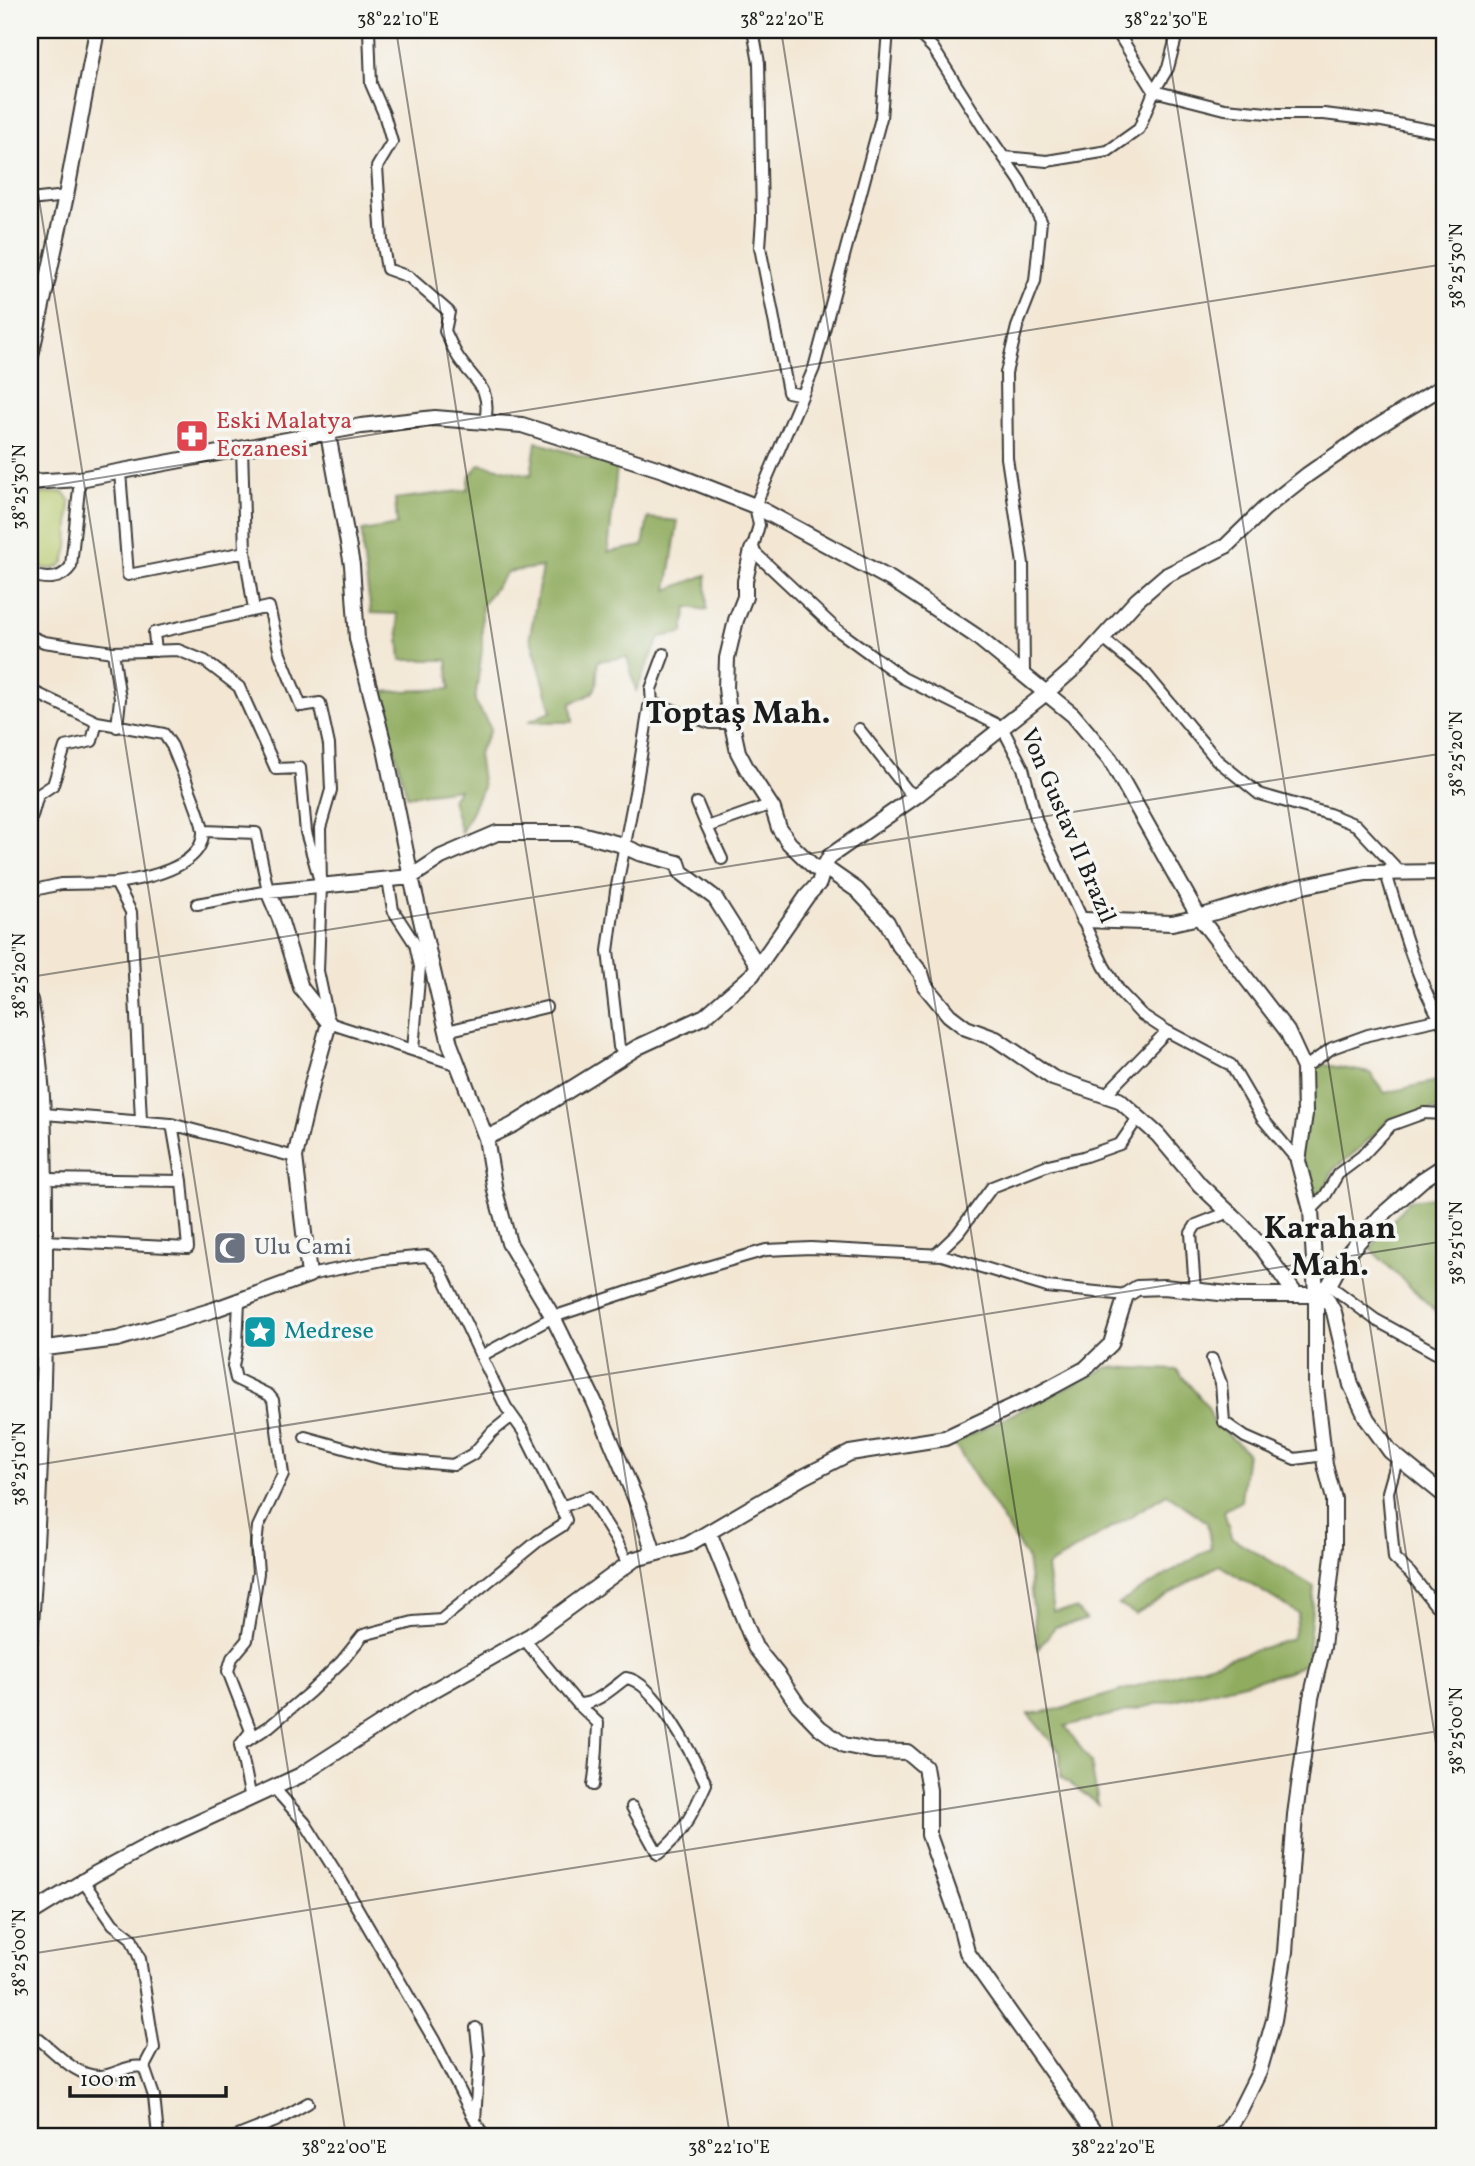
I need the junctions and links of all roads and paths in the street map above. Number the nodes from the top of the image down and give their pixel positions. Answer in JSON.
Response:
{"nodes":[{"id":1,"x":97,"y":30,"type":"edge"},
{"id":2,"x":369,"y":30,"type":"edge"},
{"id":3,"x":753,"y":30,"type":"edge"},
{"id":4,"x":888,"y":30,"type":"edge"},
{"id":5,"x":915,"y":30,"type":"edge"},
{"id":6,"x":1116,"y":30,"type":"edge"},
{"id":7,"x":1178,"y":30,"type":"edge"},
{"id":8,"x":1154,"y":91,"type":"junction"},
{"id":9,"x":1445,"y":133,"type":"edge"},
{"id":10,"x":1004,"y":157,"type":"junction"},
{"id":11,"x":66,"y":196,"type":"junction"},
{"id":12,"x":30,"y":200,"type":"edge"},
{"id":13,"x":30,"y":360,"type":"edge"},
{"id":14,"x":1445,"y":385,"type":"edge"},
{"id":15,"x":803,"y":395,"type":"junction"},
{"id":16,"x":485,"y":422,"type":"junction"},
{"id":17,"x":328,"y":434,"type":"junction"},
{"id":18,"x":242,"y":447,"type":"junction"},
{"id":19,"x":120,"y":472,"type":"junction"},
{"id":20,"x":80,"y":479,"type":"junction"},
{"id":21,"x":30,"y":481,"type":"edge"},
{"id":22,"x":755,"y":506,"type":"junction"},
{"id":23,"x":752,"y":550,"type":"junction"},
{"id":24,"x":245,"y":552,"type":"junction"},
{"id":25,"x":30,"y":573,"type":"edge"},
{"id":26,"x":254,"y":610,"type":"junction"},
{"id":27,"x":30,"y":636,"type":"edge"},
{"id":28,"x":1102,"y":638,"type":"junction"},
{"id":29,"x":156,"y":651,"type":"junction"},
{"id":30,"x":113,"y":652,"type":"junction"},
{"id":31,"x":664,"y":654,"type":"dead end"},
{"id":32,"x":1024,"y":676,"type":"junction"},
{"id":33,"x":30,"y":690,"type":"edge"},
{"id":34,"x":1046,"y":693,"type":"junction"},
{"id":35,"x":652,"y":705,"type":"junction"},
{"id":36,"x":97,"y":722,"type":"junction"},
{"id":37,"x":732,"y":723,"type":"junction"},
{"id":38,"x":117,"y":727,"type":"junction"},
{"id":39,"x":1002,"y":727,"type":"junction"},
{"id":40,"x":859,"y":729,"type":"dead end"},
{"id":41,"x":916,"y":796,"type":"junction"},
{"id":42,"x":697,"y":803,"type":"dead end"},
{"id":43,"x":769,"y":804,"type":"junction"},
{"id":44,"x":30,"y":823,"type":"edge"},
{"id":45,"x":707,"y":827,"type":"junction"},
{"id":46,"x":204,"y":831,"type":"junction"},
{"id":47,"x":625,"y":847,"type":"junction"},
{"id":48,"x":722,"y":859,"type":"dead end"},
{"id":49,"x":824,"y":867,"type":"junction"},
{"id":50,"x":1445,"y":872,"type":"edge"},
{"id":51,"x":1385,"y":873,"type":"junction"},
{"id":52,"x":1401,"y":873,"type":"junction"},
{"id":53,"x":411,"y":877,"type":"junction"},
{"id":54,"x":388,"y":879,"type":"junction"},
{"id":55,"x":116,"y":883,"type":"junction"},
{"id":56,"x":321,"y":885,"type":"junction"},
{"id":57,"x":30,"y":891,"type":"edge"},
{"id":58,"x":268,"y":891,"type":"junction"},
{"id":59,"x":197,"y":904,"type":"dead end"},
{"id":60,"x":1199,"y":917,"type":"junction"},
{"id":61,"x":1084,"y":920,"type":"junction"},
{"id":62,"x":758,"y":966,"type":"junction"},
{"id":63,"x":30,"y":1000,"type":"edge"},
{"id":64,"x":546,"y":1007,"type":"dead end"},
{"id":65,"x":329,"y":1023,"type":"junction"},
{"id":66,"x":1443,"y":1023,"type":"edge"},
{"id":67,"x":447,"y":1031,"type":"junction"},
{"id":68,"x":1167,"y":1031,"type":"junction"},
{"id":69,"x":33,"y":1048,"type":"edge"},
{"id":70,"x":414,"y":1050,"type":"junction"},
{"id":71,"x":626,"y":1055,"type":"junction"},
{"id":72,"x":458,"y":1065,"type":"junction"},
{"id":73,"x":1304,"y":1068,"type":"junction"},
{"id":74,"x":1106,"y":1094,"type":"junction"},
{"id":75,"x":44,"y":1114,"type":"junction"},
{"id":76,"x":1445,"y":1114,"type":"edge"},
{"id":77,"x":1138,"y":1118,"type":"junction"},
{"id":78,"x":141,"y":1120,"type":"junction"},
{"id":79,"x":172,"y":1124,"type":"junction"},
{"id":80,"x":486,"y":1139,"type":"junction"},
{"id":81,"x":295,"y":1157,"type":"junction"},
{"id":82,"x":1298,"y":1161,"type":"junction"},
{"id":83,"x":1445,"y":1166,"type":"edge"},
{"id":84,"x":45,"y":1179,"type":"junction"},
{"id":85,"x":182,"y":1181,"type":"junction"},
{"id":86,"x":1311,"y":1210,"type":"junction"},
{"id":87,"x":1229,"y":1212,"type":"junction"},
{"id":88,"x":45,"y":1241,"type":"junction"},
{"id":89,"x":935,"y":1255,"type":"junction"},
{"id":90,"x":309,"y":1275,"type":"junction"},
{"id":91,"x":1322,"y":1290,"type":"junction"},
{"id":92,"x":1195,"y":1291,"type":"junction"},
{"id":93,"x":1126,"y":1295,"type":"junction"},
{"id":94,"x":1296,"y":1295,"type":"junction"},
{"id":95,"x":239,"y":1301,"type":"junction"},
{"id":96,"x":553,"y":1317,"type":"junction"},
{"id":97,"x":37,"y":1349,"type":"edge"},
{"id":98,"x":481,"y":1356,"type":"junction"},
{"id":99,"x":1445,"y":1358,"type":"edge"},
{"id":100,"x":1212,"y":1359,"type":"dead end"},
{"id":101,"x":512,"y":1416,"type":"junction"},
{"id":102,"x":305,"y":1437,"type":"dead end"},
{"id":103,"x":1324,"y":1455,"type":"junction"},
{"id":104,"x":1398,"y":1457,"type":"junction"},
{"id":105,"x":1445,"y":1496,"type":"edge"},
{"id":106,"x":558,"y":1501,"type":"junction"},
{"id":107,"x":709,"y":1532,"type":"junction"},
{"id":108,"x":654,"y":1553,"type":"junction"},
{"id":109,"x":628,"y":1564,"type":"junction"},
{"id":110,"x":1435,"y":1605,"type":"dead end"},
{"id":111,"x":524,"y":1639,"type":"junction"},
{"id":112,"x":30,"y":1640,"type":"edge"},
{"id":113,"x":578,"y":1704,"type":"junction"},
{"id":114,"x":240,"y":1745,"type":"junction"},
{"id":115,"x":593,"y":1785,"type":"dead end"},
{"id":116,"x":274,"y":1788,"type":"junction"},
{"id":117,"x":251,"y":1799,"type":"junction"},
{"id":118,"x":632,"y":1807,"type":"dead end"},
{"id":119,"x":83,"y":1881,"type":"junction"},
{"id":120,"x":30,"y":1914,"type":"edge"},
{"id":121,"x":476,"y":2028,"type":"dead end"},
{"id":122,"x":30,"y":2033,"type":"edge"},
{"id":123,"x":144,"y":2067,"type":"junction"},
{"id":124,"x":308,"y":2103,"type":"dead end"},
{"id":125,"x":475,"y":2121,"type":"junction"},
{"id":126,"x":1223,"y":2133,"type":"edge"},
{"id":127,"x":158,"y":2136,"type":"edge"},
{"id":128,"x":238,"y":2136,"type":"edge"},
{"id":129,"x":483,"y":2136,"type":"edge"},
{"id":130,"x":1097,"y":2136,"type":"edge"},
{"id":131,"x":1247,"y":2136,"type":"edge"}],
"edges":[{"from":1,"to":11,"type":"street"},
{"from":2,"to":16,"type":"street"},
{"from":3,"to":15,"type":"street"},
{"from":4,"to":15,"type":"street"},
{"from":5,"to":10,"type":"street"},
{"from":6,"to":8,"type":"street"},
{"from":7,"to":8,"type":"street"},
{"from":8,"to":9,"type":"street"},
{"from":8,"to":10,"type":"street"},
{"from":10,"to":32,"type":"street"},
{"from":11,"to":12,"type":"street"},
{"from":11,"to":13,"type":"street"},
{"from":14,"to":28,"type":"street"},
{"from":15,"to":22,"type":"street"},
{"from":16,"to":17,"type":"street"},
{"from":16,"to":22,"type":"street"},
{"from":17,"to":18,"type":"street"},
{"from":17,"to":53,"type":"street"},
{"from":18,"to":19,"type":"street"},
{"from":18,"to":24,"type":"street"},
{"from":19,"to":20,"type":"street"},
{"from":19,"to":24,"type":"street"},
{"from":20,"to":21,"type":"street"},
{"from":20,"to":25,"type":"street"},
{"from":22,"to":23,"type":"street"},
{"from":22,"to":32,"type":"street"},
{"from":23,"to":37,"type":"street"},
{"from":23,"to":39,"type":"street","name":"Von Gustav II Brazil"},
{"from":24,"to":26,"type":"street"},
{"from":26,"to":29,"type":"street"},
{"from":26,"to":56,"type":"street"},
{"from":27,"to":30,"type":"street"},
{"from":28,"to":34,"type":"street"},
{"from":28,"to":52,"type":"street"},
{"from":29,"to":30,"type":"street"},
{"from":29,"to":56,"type":"street"},
{"from":30,"to":38,"type":"street"},
{"from":31,"to":35,"type":"street"},
{"from":32,"to":34,"type":"street"},
{"from":33,"to":36,"type":"street"},
{"from":34,"to":39,"type":"street"},
{"from":34,"to":60,"type":"street"},
{"from":35,"to":37,"type":"street"},
{"from":35,"to":47,"type":"street"},
{"from":36,"to":38,"type":"street"},
{"from":36,"to":44,"type":"street"},
{"from":37,"to":43,"type":"street"},
{"from":38,"to":46,"type":"street"},
{"from":39,"to":41,"type":"street"},
{"from":39,"to":61,"type":"street","name":"Von Gustav II Brazil"},
{"from":40,"to":41,"type":"street"},
{"from":41,"to":49,"type":"street"},
{"from":42,"to":45,"type":"street"},
{"from":43,"to":45,"type":"street"},
{"from":43,"to":49,"type":"street"},
{"from":45,"to":48,"type":"street"},
{"from":46,"to":55,"type":"street"},
{"from":46,"to":58,"type":"street"},
{"from":47,"to":53,"type":"street"},
{"from":47,"to":62,"type":"street"},
{"from":47,"to":71,"type":"street"},
{"from":49,"to":62,"type":"street"},
{"from":49,"to":74,"type":"street"},
{"from":50,"to":52,"type":"street"},
{"from":51,"to":52,"type":"street"},
{"from":51,"to":60,"type":"street"},
{"from":51,"to":66,"type":"street"},
{"from":53,"to":54,"type":"street"},
{"from":53,"to":67,"type":"street"},
{"from":54,"to":56,"type":"street"},
{"from":54,"to":70,"type":"street"},
{"from":55,"to":57,"type":"street"},
{"from":55,"to":78,"type":"street"},
{"from":56,"to":58,"type":"street"},
{"from":56,"to":65,"type":"street"},
{"from":58,"to":59,"type":"street"},
{"from":58,"to":65,"type":"street"},
{"from":60,"to":61,"type":"street"},
{"from":60,"to":73,"type":"street"},
{"from":61,"to":68,"type":"street","name":"Von Gustav II Brazil"},
{"from":62,"to":71,"type":"street"},
{"from":63,"to":69,"type":"street"},
{"from":64,"to":67,"type":"street"},
{"from":65,"to":70,"type":"street"},
{"from":65,"to":81,"type":"street"},
{"from":66,"to":73,"type":"street"},
{"from":67,"to":72,"type":"street"},
{"from":68,"to":74,"type":"street"},
{"from":68,"to":82,"type":"street","name":"Von Gustav II Brazil"},
{"from":69,"to":75,"type":"street"},
{"from":70,"to":72,"type":"street"},
{"from":71,"to":80,"type":"street"},
{"from":72,"to":80,"type":"street"},
{"from":73,"to":82,"type":"street"},
{"from":74,"to":77,"type":"street"},
{"from":75,"to":78,"type":"street"},
{"from":75,"to":84,"type":"street"},
{"from":76,"to":86,"type":"street"},
{"from":77,"to":87,"type":"street"},
{"from":77,"to":89,"type":"street"},
{"from":78,"to":79,"type":"street"},
{"from":79,"to":81,"type":"street"},
{"from":79,"to":85,"type":"street"},
{"from":80,"to":96,"type":"street"},
{"from":81,"to":90,"type":"street"},
{"from":82,"to":86,"type":"street"},
{"from":83,"to":91,"type":"street"},
{"from":84,"to":85,"type":"street"},
{"from":84,"to":88,"type":"street"},
{"from":85,"to":88,"type":"street"},
{"from":86,"to":91,"type":"street"},
{"from":87,"to":92,"type":"street"},
{"from":87,"to":94,"type":"street"},
{"from":88,"to":97,"type":"street"},
{"from":89,"to":93,"type":"street"},
{"from":89,"to":96,"type":"street"},
{"from":90,"to":95,"type":"street"},
{"from":90,"to":98,"type":"street"},
{"from":91,"to":94,"type":"street"},
{"from":91,"to":99,"type":"street"},
{"from":91,"to":103,"type":"street"},
{"from":91,"to":104,"type":"street"},
{"from":92,"to":93,"type":"street"},
{"from":92,"to":94,"type":"street"},
{"from":93,"to":107,"type":"street"},
{"from":95,"to":97,"type":"street"},
{"from":95,"to":114,"type":"street"},
{"from":96,"to":98,"type":"street"},
{"from":96,"to":108,"type":"street"},
{"from":97,"to":112,"type":"street"},
{"from":98,"to":101,"type":"street"},
{"from":100,"to":103,"type":"street"},
{"from":101,"to":102,"type":"street"},
{"from":101,"to":106,"type":"street"},
{"from":103,"to":126,"type":"street"},
{"from":104,"to":105,"type":"street"},
{"from":104,"to":110,"type":"street"},
{"from":106,"to":109,"type":"street"},
{"from":106,"to":114,"type":"street"},
{"from":107,"to":108,"type":"street"},
{"from":107,"to":130,"type":"street"},
{"from":108,"to":109,"type":"street"},
{"from":109,"to":111,"type":"street"},
{"from":111,"to":113,"type":"street"},
{"from":111,"to":116,"type":"street"},
{"from":113,"to":115,"type":"street"},
{"from":113,"to":118,"type":"street"},
{"from":114,"to":117,"type":"street"},
{"from":116,"to":117,"type":"street"},
{"from":116,"to":125,"type":"street"},
{"from":117,"to":119,"type":"street"},
{"from":119,"to":120,"type":"street"},
{"from":119,"to":123,"type":"street"},
{"from":121,"to":125,"type":"street"},
{"from":122,"to":123,"type":"street"},
{"from":123,"to":127,"type":"street"},
{"from":124,"to":128,"type":"street"},
{"from":125,"to":129,"type":"street"},
{"from":126,"to":131,"type":"street"}]}
